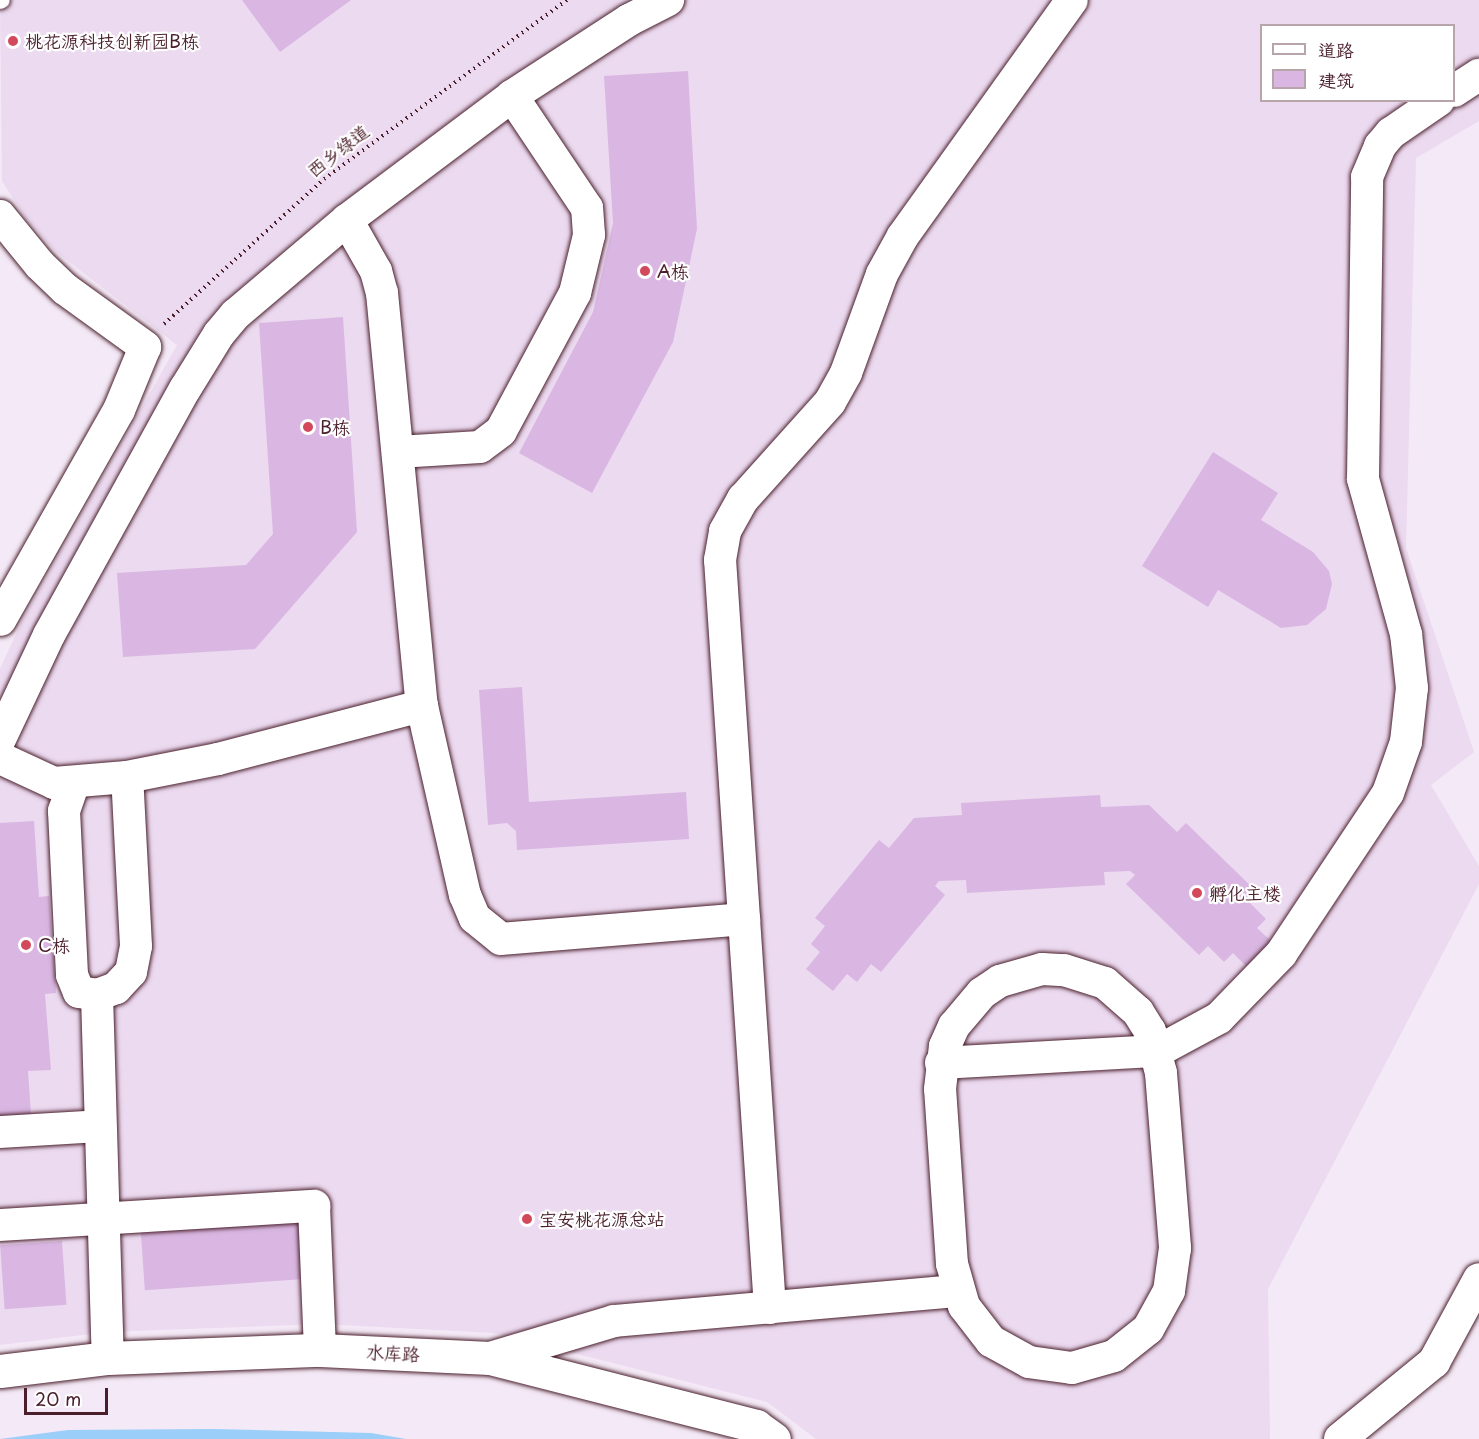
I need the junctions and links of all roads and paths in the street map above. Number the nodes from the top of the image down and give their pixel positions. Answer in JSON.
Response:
{"nodes":[{"id":1,"x":567,"y":0,"type":"edge"},
{"id":2,"x":668,"y":0,"type":"edge"},
{"id":3,"x":1072,"y":0,"type":"edge"},
{"id":4,"x":1479,"y":75,"type":"edge"},
{"id":5,"x":1455,"y":90,"type":"edge"},
{"id":6,"x":512,"y":96,"type":"junction"},
{"id":7,"x":1436,"y":102,"type":"edge"},
{"id":8,"x":0,"y":216,"type":"edge"},
{"id":9,"x":347,"y":220,"type":"junction"},
{"id":10,"x":145,"y":347,"type":"junction"},
{"id":11,"x":398,"y":452,"type":"junction"},
{"id":12,"x":0,"y":620,"type":"edge"},
{"id":13,"x":422,"y":706,"type":"junction"},
{"id":14,"x":0,"y":739,"type":"edge"},
{"id":15,"x":0,"y":758,"type":"edge"},
{"id":16,"x":127,"y":777,"type":"junction"},
{"id":17,"x":74,"y":782,"type":"junction"},
{"id":18,"x":744,"y":919,"type":"junction"},
{"id":19,"x":97,"y":995,"type":"junction"},
{"id":20,"x":1158,"y":1051,"type":"junction"},
{"id":21,"x":941,"y":1063,"type":"junction"},
{"id":22,"x":100,"y":1126,"type":"junction"},
{"id":23,"x":0,"y":1132,"type":"edge"},
{"id":24,"x":102,"y":1218,"type":"junction"},
{"id":25,"x":0,"y":1225,"type":"edge"},
{"id":26,"x":1479,"y":1279,"type":"edge"},
{"id":27,"x":958,"y":1292,"type":"junction"},
{"id":28,"x":770,"y":1308,"type":"junction"},
{"id":29,"x":320,"y":1350,"type":"junction"},
{"id":30,"x":108,"y":1358,"type":"junction"},
{"id":31,"x":490,"y":1358,"type":"junction"},
{"id":32,"x":0,"y":1371,"type":"edge"},
{"id":33,"x":761,"y":1434,"type":"edge"},
{"id":34,"x":1340,"y":1439,"type":"edge"}],
"edges":[{"from":1,"to":10,"type":"path","name":"西乡绿道"},
{"from":2,"to":6,"type":"street"},
{"from":3,"to":18,"type":"street"},
{"from":4,"to":5,"type":"street"},
{"from":6,"to":9,"type":"street"},
{"from":6,"to":11,"type":"street"},
{"from":7,"to":20,"type":"street"},
{"from":8,"to":10,"type":"street"},
{"from":9,"to":11,"type":"street"},
{"from":9,"to":14,"type":"street"},
{"from":10,"to":12,"type":"street"},
{"from":11,"to":13,"type":"street"},
{"from":13,"to":16,"type":"street"},
{"from":13,"to":18,"type":"street"},
{"from":15,"to":17,"type":"street"},
{"from":16,"to":17,"type":"street"},
{"from":16,"to":19,"type":"street"},
{"from":17,"to":19,"type":"street"},
{"from":18,"to":28,"type":"street"},
{"from":19,"to":22,"type":"street"},
{"from":20,"to":21,"type":"street"},
{"from":20,"to":21,"type":"street"},
{"from":20,"to":27,"type":"street"},
{"from":21,"to":27,"type":"street"},
{"from":22,"to":23,"type":"street"},
{"from":22,"to":24,"type":"street"},
{"from":24,"to":25,"type":"street"},
{"from":24,"to":29,"type":"street"},
{"from":24,"to":30,"type":"street"},
{"from":26,"to":34,"type":"street"},
{"from":27,"to":28,"type":"street"},
{"from":28,"to":31,"type":"street"},
{"from":29,"to":30,"type":"street","name":"水库路"},
{"from":29,"to":31,"type":"street","name":"水库路"},
{"from":30,"to":32,"type":"street","name":"水库路"},
{"from":31,"to":33,"type":"street","name":"水库路"}]}
